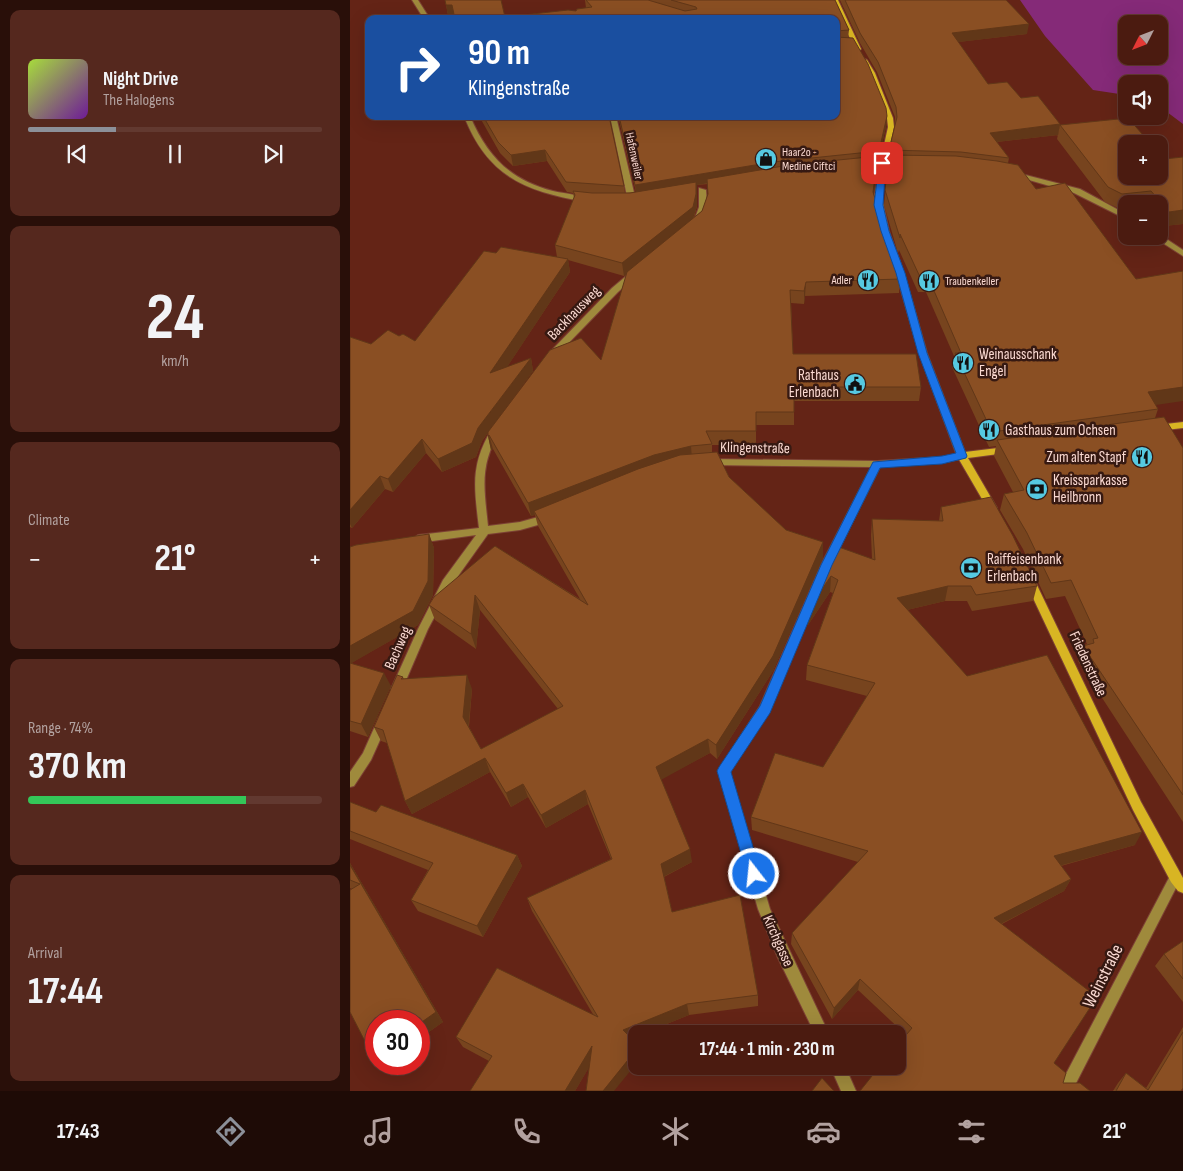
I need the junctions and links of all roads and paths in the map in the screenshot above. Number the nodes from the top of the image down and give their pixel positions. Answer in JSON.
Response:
{"nodes":[{"id":1,"x":415,"y":0,"type":"edge"},
{"id":2,"x":835,"y":0,"type":"edge"},
{"id":3,"x":424,"y":15,"type":"edge"},
{"id":4,"x":845,"y":44,"type":"edge"},
{"id":5,"x":854,"y":44,"type":"junction"},
{"id":6,"x":468,"y":120,"type":"edge"},
{"id":7,"x":614,"y":120,"type":"edge"},
{"id":8,"x":1007,"y":173,"type":"edge"},
{"id":9,"x":711,"y":188,"type":"edge"},
{"id":10,"x":592,"y":200,"type":"edge"},
{"id":11,"x":641,"y":200,"type":"edge"},
{"id":12,"x":1118,"y":214,"type":"edge"},
{"id":13,"x":691,"y":226,"type":"edge"},
{"id":14,"x":1168,"y":243,"type":"edge"},
{"id":15,"x":1183,"y":254,"type":"edge"},
{"id":16,"x":643,"y":266,"type":"edge"},
{"id":17,"x":546,"y":363,"type":"edge"},
{"id":18,"x":502,"y":421,"type":"edge"},
{"id":19,"x":1183,"y":425,"type":"edge"},
{"id":20,"x":1148,"y":429,"type":"edge"},
{"id":21,"x":1011,"y":449,"type":"edge"},
{"id":22,"x":962,"y":456,"type":"junction"},
{"id":23,"x":698,"y":463,"type":"edge"},
{"id":24,"x":877,"y":464,"type":"junction"},
{"id":25,"x":555,"y":516,"type":"edge"},
{"id":26,"x":996,"y":516,"type":"edge"},
{"id":27,"x":484,"y":532,"type":"junction"},
{"id":28,"x":406,"y":540,"type":"edge"},
{"id":29,"x":1024,"y":568,"type":"edge"},
{"id":30,"x":350,"y":782,"type":"edge"},
{"id":31,"x":1179,"y":882,"type":"edge"},
{"id":32,"x":818,"y":1025,"type":"edge"},
{"id":33,"x":841,"y":1075,"type":"edge"},
{"id":34,"x":849,"y":1091,"type":"edge"},
{"id":35,"x":1064,"y":1091,"type":"edge"}],
"edges":[{"from":1,"to":3,"type":"street"},
{"from":2,"to":5,"type":"street"},
{"from":4,"to":5,"type":"street"},
{"from":5,"to":22,"type":"street"},
{"from":6,"to":10,"type":"street"},
{"from":7,"to":11,"type":"street","name":"Hafenweiler"},
{"from":8,"to":12,"type":"street"},
{"from":9,"to":13,"type":"street"},
{"from":14,"to":15,"type":"street"},
{"from":16,"to":17,"type":"street","name":"Backhausweg"},
{"from":18,"to":27,"type":"street"},
{"from":19,"to":20,"type":"street"},
{"from":21,"to":22,"type":"street"},
{"from":22,"to":24,"type":"street","name":"Klingenstraße"},
{"from":22,"to":26,"type":"street"},
{"from":23,"to":24,"type":"street","name":"Klingenstraße"},
{"from":24,"to":32,"type":"street","name":"Kirchgasse"},
{"from":25,"to":27,"type":"street"},
{"from":27,"to":28,"type":"street"},
{"from":27,"to":30,"type":"street","name":"Bachweg"},
{"from":29,"to":31,"type":"street","name":"Friedenstraße"},
{"from":31,"to":35,"type":"street","name":"Weinstraße"},
{"from":33,"to":34,"type":"street"}]}
